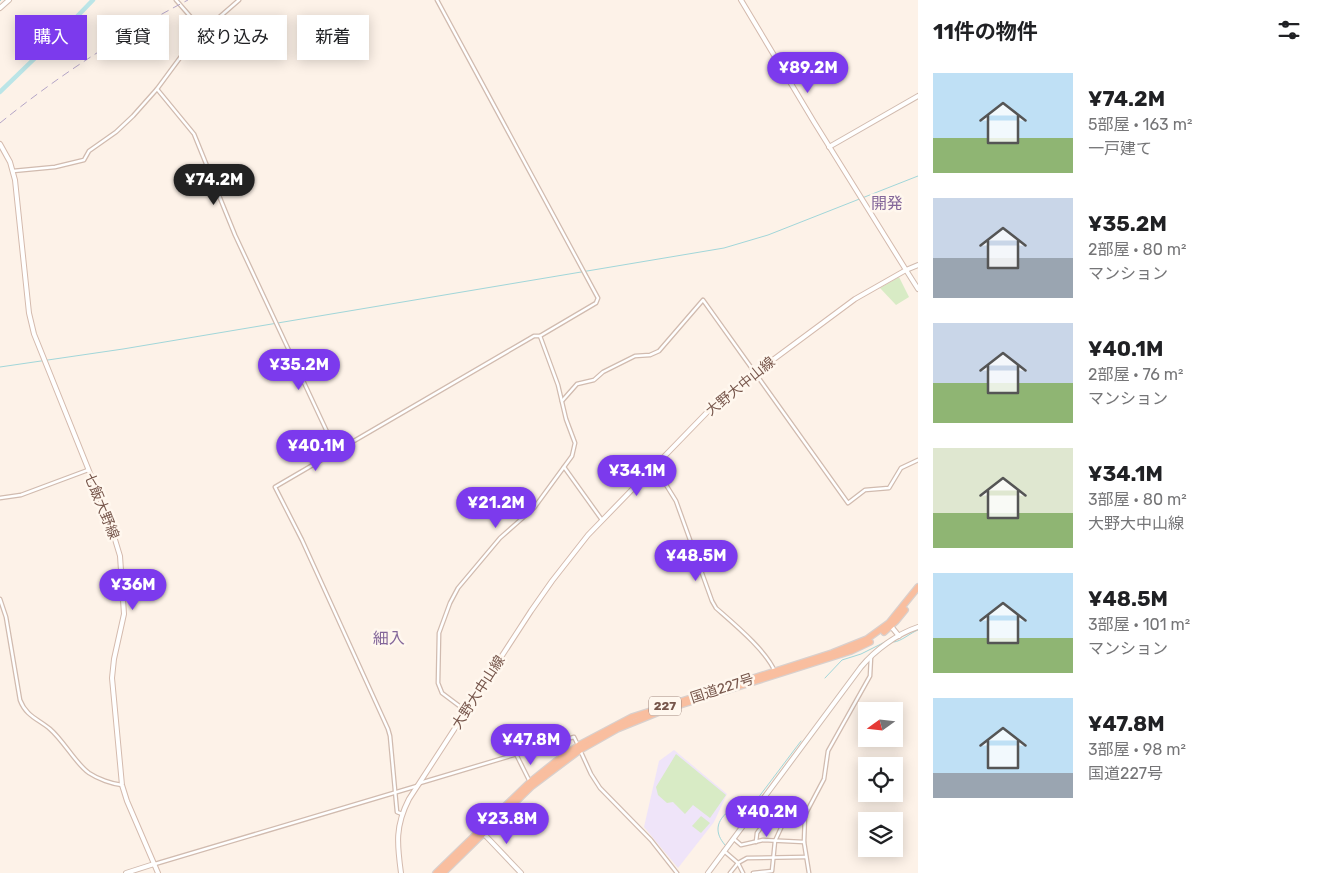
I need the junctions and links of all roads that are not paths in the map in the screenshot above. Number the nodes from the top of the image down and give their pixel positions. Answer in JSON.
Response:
{"nodes":[{"id":1,"x":9,"y":0,"type":"edge"},
{"id":2,"x":176,"y":0,"type":"edge"},
{"id":3,"x":239,"y":0,"type":"edge"},
{"id":4,"x":437,"y":0,"type":"edge"},
{"id":5,"x":741,"y":0,"type":"edge"},
{"id":6,"x":0,"y":8,"type":"edge"},
{"id":7,"x":189,"y":15,"type":"edge"},
{"id":8,"x":222,"y":15,"type":"edge"},
{"id":9,"x":179,"y":59,"type":"edge"},
{"id":10,"x":157,"y":89,"type":"junction"},
{"id":11,"x":918,"y":96,"type":"edge"},
{"id":12,"x":0,"y":144,"type":"edge"},
{"id":13,"x":829,"y":146,"type":"junction"},
{"id":14,"x":13,"y":171,"type":"junction"},
{"id":15,"x":918,"y":265,"type":"edge"},
{"id":16,"x":906,"y":270,"type":"junction"},
{"id":17,"x":918,"y":289,"type":"edge"},
{"id":18,"x":540,"y":336,"type":"junction"},
{"id":19,"x":755,"y":372,"type":"junction"},
{"id":20,"x":562,"y":400,"type":"junction"},
{"id":21,"x":336,"y":451,"type":"junction"},
{"id":22,"x":918,"y":460,"type":"edge"},
{"id":23,"x":654,"y":466,"type":"junction"},
{"id":24,"x":564,"y":467,"type":"junction"},
{"id":25,"x":88,"y":470,"type":"junction"},
{"id":26,"x":0,"y":498,"type":"edge"},
{"id":27,"x":602,"y":520,"type":"junction"},
{"id":28,"x":918,"y":586,"type":"edge"},
{"id":29,"x":918,"y":593,"type":"edge"},
{"id":30,"x":0,"y":599,"type":"edge"},
{"id":31,"x":890,"y":625,"type":"junction"},
{"id":32,"x":918,"y":627,"type":"edge"},
{"id":33,"x":899,"y":636,"type":"junction"},
{"id":34,"x":871,"y":655,"type":"junction"},
{"id":35,"x":775,"y":673,"type":"junction"},
{"id":36,"x":466,"y":711,"type":"junction"},
{"id":37,"x":579,"y":747,"type":"junction"},
{"id":38,"x":516,"y":754,"type":"junction"},
{"id":39,"x":122,"y":784,"type":"junction"},
{"id":40,"x":418,"y":784,"type":"junction"},
{"id":41,"x":531,"y":784,"type":"junction"},
{"id":42,"x":396,"y":792,"type":"junction"},
{"id":43,"x":764,"y":798,"type":"junction"},
{"id":44,"x":776,"y":807,"type":"junction"},
{"id":45,"x":402,"y":814,"type":"junction"},
{"id":46,"x":481,"y":832,"type":"junction"},
{"id":47,"x":734,"y":839,"type":"junction"},
{"id":48,"x":776,"y":841,"type":"junction"},
{"id":49,"x":756,"y":842,"type":"junction"},
{"id":50,"x":804,"y":842,"type":"junction"},
{"id":51,"x":724,"y":852,"type":"junction"},
{"id":52,"x":774,"y":856,"type":"junction"},
{"id":53,"x":806,"y":857,"type":"junction"},
{"id":54,"x":738,"y":863,"type":"junction"},
{"id":55,"x":154,"y":864,"type":"junction"},
{"id":56,"x":128,"y":873,"type":"edge"},
{"id":57,"x":158,"y":873,"type":"edge"},
{"id":58,"x":401,"y":873,"type":"edge"},
{"id":59,"x":436,"y":873,"type":"edge"},
{"id":60,"x":443,"y":873,"type":"edge"},
{"id":61,"x":521,"y":873,"type":"edge"},
{"id":62,"x":677,"y":873,"type":"edge"},
{"id":63,"x":708,"y":873,"type":"edge"},
{"id":64,"x":730,"y":873,"type":"edge"},
{"id":65,"x":743,"y":873,"type":"edge"},
{"id":66,"x":753,"y":873,"type":"edge"},
{"id":67,"x":809,"y":873,"type":"edge"}],
"edges":[{"from":1,"to":6,"type":"main road"},
{"from":2,"to":7,"type":"street"},
{"from":3,"to":8,"type":"street"},
{"from":4,"to":18,"type":"street"},
{"from":5,"to":13,"type":"main road"},
{"from":9,"to":10,"type":"street"},
{"from":10,"to":14,"type":"street"},
{"from":10,"to":21,"type":"street"},
{"from":11,"to":13,"type":"main road"},
{"from":12,"to":14,"type":"main road","name":"七飯大野線"},
{"from":13,"to":16,"type":"main road"},
{"from":14,"to":25,"type":"main road","name":"七飯大野線"},
{"from":15,"to":16,"type":"main road","name":"大野大中山線"},
{"from":16,"to":17,"type":"main road"},
{"from":16,"to":19,"type":"main road","name":"大野大中山線"},
{"from":18,"to":20,"type":"street"},
{"from":18,"to":21,"type":"street"},
{"from":19,"to":20,"type":"street"},
{"from":19,"to":22,"type":"street"},
{"from":19,"to":23,"type":"main road","name":"大野大中山線"},
{"from":20,"to":24,"type":"street"},
{"from":21,"to":42,"type":"street"},
{"from":23,"to":27,"type":"main road","name":"大野大中山線"},
{"from":23,"to":35,"type":"street"},
{"from":24,"to":27,"type":"street"},
{"from":24,"to":36,"type":"street"},
{"from":25,"to":26,"type":"street"},
{"from":25,"to":39,"type":"main road","name":"七飯大野線"},
{"from":27,"to":36,"type":"main road","name":"大野大中山線"},
{"from":28,"to":31,"type":"highway","name":"国道227号","number":"227"},
{"from":29,"to":31,"type":"highway","name":"国道227号","number":"227"},
{"from":30,"to":39,"type":"street"},
{"from":31,"to":33,"type":"main road"},
{"from":31,"to":35,"type":"highway","name":"国道227号","number":"227"},
{"from":32,"to":33,"type":"main road"},
{"from":33,"to":34,"type":"main road"},
{"from":34,"to":43,"type":"main road"},
{"from":34,"to":50,"type":"street"},
{"from":35,"to":37,"type":"highway","name":"国道227号","number":"227"},
{"from":36,"to":40,"type":"main road","name":"大野大中山線"},
{"from":37,"to":38,"type":"street"},
{"from":37,"to":41,"type":"highway","name":"国道227号","number":"227"},
{"from":37,"to":62,"type":"street"},
{"from":38,"to":40,"type":"street"},
{"from":38,"to":41,"type":"street"},
{"from":39,"to":55,"type":"main road","name":"七飯大野線"},
{"from":40,"to":42,"type":"street"},
{"from":40,"to":45,"type":"main road","name":"大野大中山線"},
{"from":41,"to":46,"type":"highway","name":"国道227号","number":"227"},
{"from":42,"to":45,"type":"street"},
{"from":42,"to":55,"type":"street"},
{"from":43,"to":44,"type":"street"},
{"from":43,"to":47,"type":"main road"},
{"from":44,"to":48,"type":"street"},
{"from":44,"to":49,"type":"street"},
{"from":45,"to":58,"type":"main road","name":"大野大中山線"},
{"from":46,"to":59,"type":"highway","name":"国道227号","number":"227"},
{"from":46,"to":60,"type":"highway","name":"国道227号","number":"227"},
{"from":46,"to":61,"type":"main road"},
{"from":47,"to":49,"type":"street"},
{"from":47,"to":51,"type":"main road"},
{"from":48,"to":49,"type":"street"},
{"from":48,"to":50,"type":"street"},
{"from":48,"to":52,"type":"street"},
{"from":50,"to":53,"type":"street"},
{"from":51,"to":54,"type":"street"},
{"from":51,"to":63,"type":"main road"},
{"from":52,"to":53,"type":"street"},
{"from":52,"to":54,"type":"street"},
{"from":52,"to":66,"type":"street"},
{"from":53,"to":67,"type":"street"},
{"from":54,"to":64,"type":"street"},
{"from":54,"to":65,"type":"street"},
{"from":55,"to":56,"type":"main road"},
{"from":55,"to":57,"type":"main road","name":"七飯大野線"}]}
